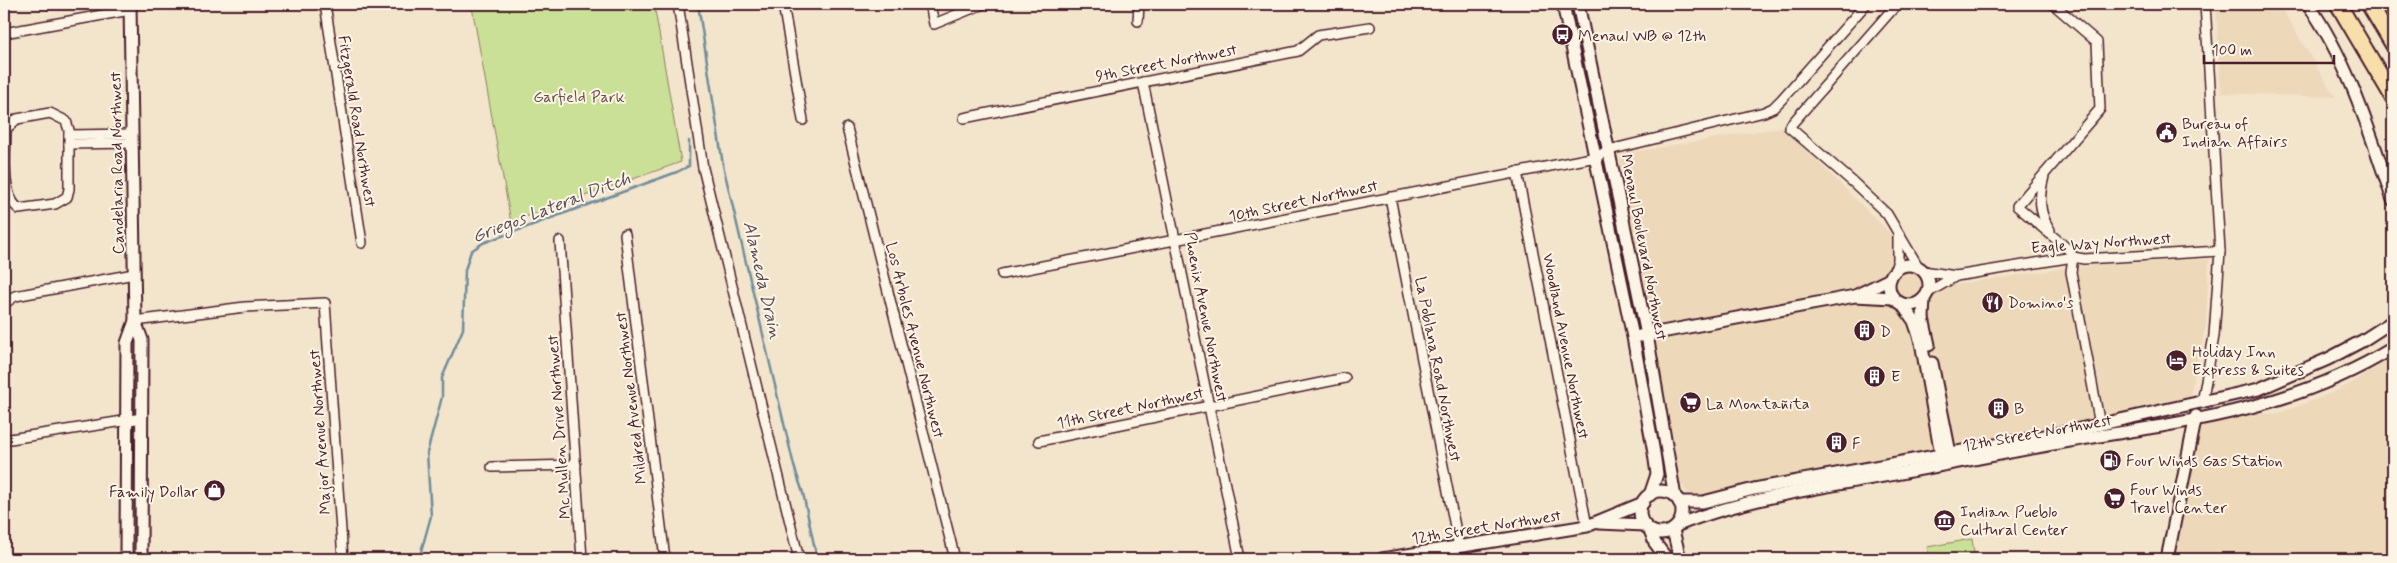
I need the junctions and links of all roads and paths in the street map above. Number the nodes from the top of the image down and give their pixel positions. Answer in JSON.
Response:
{"nodes":[{"id":1,"x":325,"y":4,"type":"edge"},
{"id":2,"x":678,"y":4,"type":"edge"},
{"id":3,"x":783,"y":4,"type":"edge"},
{"id":4,"x":930,"y":4,"type":"edge"},
{"id":5,"x":983,"y":4,"type":"edge"},
{"id":6,"x":1139,"y":4,"type":"edge"},
{"id":7,"x":1564,"y":4,"type":"edge"},
{"id":8,"x":1578,"y":4,"type":"edge"},
{"id":9,"x":1866,"y":4,"type":"edge"},
{"id":10,"x":1896,"y":4,"type":"edge"},
{"id":11,"x":2053,"y":4,"type":"edge"},
{"id":12,"x":2205,"y":4,"type":"edge"},
{"id":13,"x":2308,"y":4,"type":"edge"},
{"id":14,"x":2338,"y":4,"type":"edge"},
{"id":15,"x":2369,"y":4,"type":"edge"},
{"id":16,"x":130,"y":7,"type":"edge"},
{"id":17,"x":1138,"y":21,"type":"dead end"},
{"id":18,"x":1370,"y":27,"type":"dead end"},
{"id":19,"x":4,"y":33,"type":"edge"},
{"id":20,"x":2393,"y":44,"type":"edge"},
{"id":21,"x":1143,"y":82,"type":"junction"},
{"id":22,"x":2393,"y":98,"type":"edge"},
{"id":23,"x":964,"y":118,"type":"dead end"},
{"id":24,"x":803,"y":120,"type":"dead end"},
{"id":25,"x":847,"y":128,"type":"dead end"},
{"id":26,"x":132,"y":139,"type":"junction"},
{"id":27,"x":69,"y":140,"type":"junction"},
{"id":28,"x":1609,"y":150,"type":"junction"},
{"id":29,"x":1596,"y":157,"type":"junction"},
{"id":30,"x":1517,"y":172,"type":"junction"},
{"id":31,"x":2044,"y":175,"type":"junction"},
{"id":32,"x":1390,"y":197,"type":"junction"},
{"id":33,"x":2393,"y":200,"type":"edge"},
{"id":34,"x":1898,"y":232,"type":"junction"},
{"id":35,"x":625,"y":234,"type":"dead end"},
{"id":36,"x":2054,"y":237,"type":"junction"},
{"id":37,"x":1177,"y":241,"type":"junction"},
{"id":38,"x":560,"y":242,"type":"dead end"},
{"id":39,"x":362,"y":243,"type":"dead end"},
{"id":40,"x":2220,"y":251,"type":"junction"},
{"id":41,"x":2073,"y":257,"type":"junction"},
{"id":42,"x":1921,"y":270,"type":"junction"},
{"id":43,"x":134,"y":274,"type":"junction"},
{"id":44,"x":1002,"y":274,"type":"dead end"},
{"id":45,"x":1892,"y":274,"type":"junction"},
{"id":46,"x":1956,"y":276,"type":"junction"},
{"id":47,"x":1855,"y":296,"type":"junction"},
{"id":48,"x":1925,"y":296,"type":"junction"},
{"id":49,"x":1898,"y":301,"type":"junction"},
{"id":50,"x":4,"y":304,"type":"edge"},
{"id":51,"x":135,"y":321,"type":"junction"},
{"id":52,"x":2393,"y":321,"type":"edge"},
{"id":53,"x":1646,"y":335,"type":"junction"},
{"id":54,"x":1633,"y":337,"type":"junction"},
{"id":55,"x":2393,"y":348,"type":"edge"},
{"id":56,"x":1344,"y":378,"type":"dead end"},
{"id":57,"x":2202,"y":403,"type":"junction"},
{"id":58,"x":1209,"y":406,"type":"junction"},
{"id":59,"x":142,"y":418,"type":"junction"},
{"id":60,"x":128,"y":421,"type":"junction"},
{"id":61,"x":2194,"y":421,"type":"junction"},
{"id":62,"x":2100,"y":425,"type":"junction"},
{"id":63,"x":4,"y":440,"type":"edge"},
{"id":64,"x":1039,"y":441,"type":"dead end"},
{"id":65,"x":1947,"y":458,"type":"junction"},
{"id":66,"x":576,"y":466,"type":"junction"},
{"id":67,"x":492,"y":467,"type":"dead end"},
{"id":68,"x":1646,"y":499,"type":"junction"},
{"id":69,"x":1677,"y":500,"type":"junction"},
{"id":70,"x":1591,"y":524,"type":"junction"},
{"id":71,"x":1676,"y":527,"type":"junction"},
{"id":72,"x":1648,"y":528,"type":"junction"},
{"id":73,"x":1459,"y":547,"type":"junction"},
{"id":74,"x":126,"y":559,"type":"edge"},
{"id":75,"x":141,"y":559,"type":"edge"},
{"id":76,"x":343,"y":559,"type":"edge"},
{"id":77,"x":582,"y":559,"type":"edge"},
{"id":78,"x":665,"y":559,"type":"edge"},
{"id":79,"x":799,"y":559,"type":"edge"},
{"id":80,"x":955,"y":559,"type":"edge"},
{"id":81,"x":1240,"y":559,"type":"edge"},
{"id":82,"x":1382,"y":559,"type":"edge"},
{"id":83,"x":1667,"y":559,"type":"edge"},
{"id":84,"x":1680,"y":559,"type":"edge"},
{"id":85,"x":2167,"y":559,"type":"edge"}],
"edges":[{"from":1,"to":39,"type":"street","name":"Fitzgerald Road Northwest"},
{"from":2,"to":79,"type":"street"},
{"from":3,"to":24,"type":"street"},
{"from":4,"to":5,"type":"street"},
{"from":6,"to":17,"type":"street"},
{"from":7,"to":29,"type":"main road","name":"Menaul Boulevard Northwest"},
{"from":8,"to":28,"type":"main road","name":"Menaul Boulevard Northwest"},
{"from":9,"to":28,"type":"street","name":"10th Street Northwest"},
{"from":10,"to":34,"type":"street"},
{"from":11,"to":31,"type":"street"},
{"from":12,"to":40,"type":"street"},
{"from":13,"to":33,"type":"main road"},
{"from":14,"to":22,"type":"highway"},
{"from":15,"to":20,"type":"highway"},
{"from":16,"to":19,"type":"street"},
{"from":16,"to":26,"type":"main road","name":"Candelaria Road Northwest"},
{"from":18,"to":21,"type":"street","name":"9th Street Northwest"},
{"from":21,"to":23,"type":"street","name":"9th Street Northwest"},
{"from":21,"to":37,"type":"street","name":"Phoenix Avenue Northwest"},
{"from":25,"to":80,"type":"street","name":"Los Arboles Avenue Northwest"},
{"from":26,"to":27,"type":"street"},
{"from":26,"to":43,"type":"main road","name":"Candelaria Road Northwest"},
{"from":27,"to":27,"type":"street"},
{"from":28,"to":29,"type":"street","name":"10th Street Northwest"},
{"from":28,"to":53,"type":"main road","name":"Menaul Boulevard Northwest"},
{"from":29,"to":30,"type":"street","name":"10th Street Northwest"},
{"from":29,"to":54,"type":"main road","name":"Menaul Boulevard Northwest"},
{"from":30,"to":32,"type":"street","name":"10th Street Northwest"},
{"from":30,"to":70,"type":"street","name":"Woodland Avenue Northwest"},
{"from":31,"to":36,"type":"street"},
{"from":31,"to":36,"type":"street"},
{"from":32,"to":37,"type":"street","name":"10th Street Northwest"},
{"from":32,"to":73,"type":"street","name":"La Poblana Road Northwest"},
{"from":34,"to":42,"type":"street"},
{"from":34,"to":45,"type":"street"},
{"from":35,"to":78,"type":"street","name":"Mildred Avenue Northwest"},
{"from":36,"to":41,"type":"street"},
{"from":37,"to":44,"type":"street","name":"10th Street Northwest"},
{"from":37,"to":58,"type":"street","name":"Phoenix Avenue Northwest"},
{"from":38,"to":66,"type":"street","name":"Mc Mullen Drive Northwest"},
{"from":40,"to":41,"type":"street","name":"Eagle Way Northwest"},
{"from":40,"to":57,"type":"street"},
{"from":41,"to":46,"type":"street","name":"Eagle Way Northwest"},
{"from":41,"to":62,"type":"street"},
{"from":42,"to":45,"type":"main road"},
{"from":42,"to":46,"type":"street","name":"Eagle Way Northwest"},
{"from":42,"to":48,"type":"main road"},
{"from":43,"to":50,"type":"street"},
{"from":43,"to":51,"type":"main road","name":"Candelaria Road Northwest"},
{"from":45,"to":47,"type":"main road"},
{"from":45,"to":49,"type":"main road"},
{"from":46,"to":48,"type":"street","name":"Eagle Way Northwest"},
{"from":47,"to":49,"type":"main road"},
{"from":47,"to":53,"type":"main road"},
{"from":48,"to":49,"type":"main road"},
{"from":48,"to":65,"type":"main road"},
{"from":49,"to":65,"type":"main road"},
{"from":51,"to":59,"type":"main road","name":"Candelaria Road Northwest"},
{"from":51,"to":60,"type":"main road","name":"Candelaria Road Northwest"},
{"from":51,"to":76,"type":"street","name":"Major Avenue Northwest"},
{"from":52,"to":57,"type":"main road","name":"12th Street Northwest"},
{"from":53,"to":54,"type":"main road"},
{"from":53,"to":69,"type":"main road","name":"Menaul Boulevard Northwest"},
{"from":54,"to":68,"type":"main road","name":"Menaul Boulevard Northwest"},
{"from":55,"to":61,"type":"main road","name":"12th Street Northwest"},
{"from":56,"to":58,"type":"street","name":"11th Street Northwest"},
{"from":57,"to":61,"type":"main road"},
{"from":57,"to":62,"type":"main road","name":"12th Street Northwest"},
{"from":58,"to":64,"type":"street","name":"11th Street Northwest"},
{"from":58,"to":81,"type":"street","name":"Phoenix Avenue Northwest"},
{"from":59,"to":60,"type":"street"},
{"from":59,"to":75,"type":"main road","name":"Candelaria Road Northwest"},
{"from":60,"to":63,"type":"street"},
{"from":60,"to":74,"type":"main road","name":"Candelaria Road Northwest"},
{"from":61,"to":65,"type":"main road","name":"12th Street Northwest"},
{"from":61,"to":85,"type":"main road"},
{"from":62,"to":65,"type":"main road","name":"12th Street Northwest"},
{"from":65,"to":69,"type":"main road","name":"12th Street Northwest"},
{"from":65,"to":71,"type":"main road","name":"12th Street Northwest"},
{"from":66,"to":67,"type":"street"},
{"from":66,"to":77,"type":"street","name":"Mc Mullen Drive Northwest"},
{"from":68,"to":69,"type":"main road"},
{"from":68,"to":70,"type":"main road","name":"12th Street Northwest"},
{"from":68,"to":72,"type":"main road"},
{"from":69,"to":71,"type":"main road"},
{"from":70,"to":72,"type":"main road","name":"12th Street Northwest"},
{"from":70,"to":73,"type":"main road","name":"12th Street Northwest"},
{"from":71,"to":72,"type":"main road"},
{"from":71,"to":84,"type":"main road"},
{"from":72,"to":83,"type":"main road"},
{"from":73,"to":82,"type":"main road","name":"12th Street Northwest"}]}
